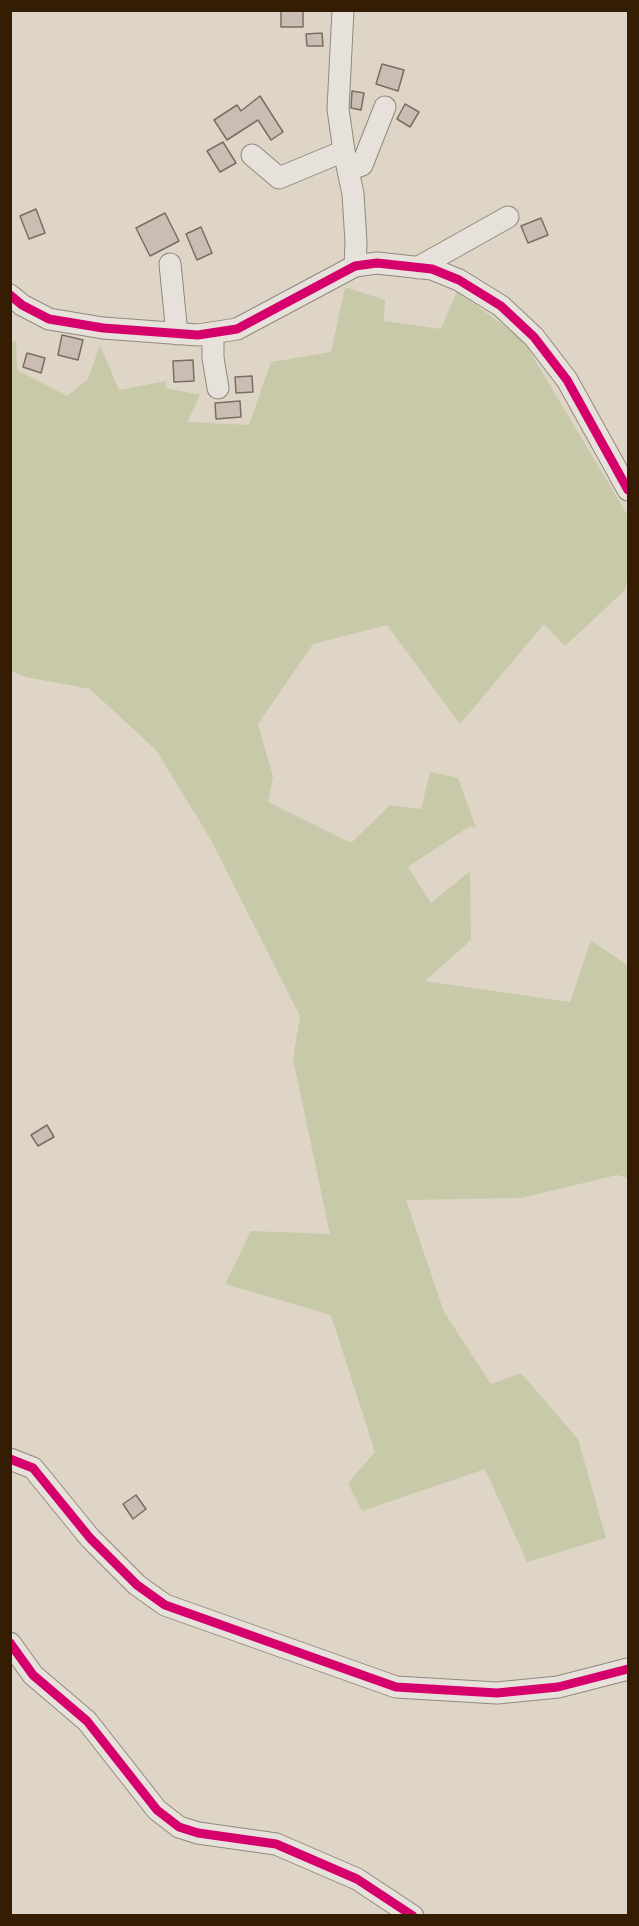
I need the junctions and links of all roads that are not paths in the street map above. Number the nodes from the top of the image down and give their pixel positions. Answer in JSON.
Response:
{"nodes":[{"id":1,"x":343,"y":10,"type":"edge"},
{"id":2,"x":385,"y":106,"type":"dead end"},
{"id":3,"x":252,"y":155,"type":"dead end"},
{"id":4,"x":346,"y":160,"type":"junction"},
{"id":5,"x":508,"y":217,"type":"dead end"},
{"id":6,"x":356,"y":242,"type":"junction"},
{"id":7,"x":377,"y":263,"type":"junction"},
{"id":8,"x":170,"y":264,"type":"dead end"},
{"id":9,"x":355,"y":266,"type":"junction"},
{"id":10,"x":417,"y":268,"type":"junction"},
{"id":11,"x":10,"y":296,"type":"edge"},
{"id":12,"x":213,"y":333,"type":"junction"},
{"id":13,"x":177,"y":334,"type":"junction"},
{"id":14,"x":218,"y":388,"type":"dead end"},
{"id":15,"x":628,"y":490,"type":"edge"},
{"id":16,"x":10,"y":1459,"type":"edge"},
{"id":17,"x":10,"y":1643,"type":"edge"},
{"id":18,"x":628,"y":1668,"type":"edge"},
{"id":19,"x":413,"y":1916,"type":"edge"}],
"edges":[{"from":1,"to":4,"type":"street"},
{"from":2,"to":4,"type":"street"},
{"from":3,"to":4,"type":"street"},
{"from":4,"to":6,"type":"street"},
{"from":5,"to":10,"type":"street"},
{"from":6,"to":7,"type":"street"},
{"from":6,"to":9,"type":"street"},
{"from":7,"to":9,"type":"street"},
{"from":7,"to":10,"type":"street"},
{"from":8,"to":13,"type":"street"},
{"from":9,"to":12,"type":"street"},
{"from":10,"to":15,"type":"street"},
{"from":11,"to":13,"type":"street"},
{"from":12,"to":13,"type":"street"},
{"from":12,"to":14,"type":"street"},
{"from":16,"to":18,"type":"street"},
{"from":17,"to":19,"type":"street"}]}
